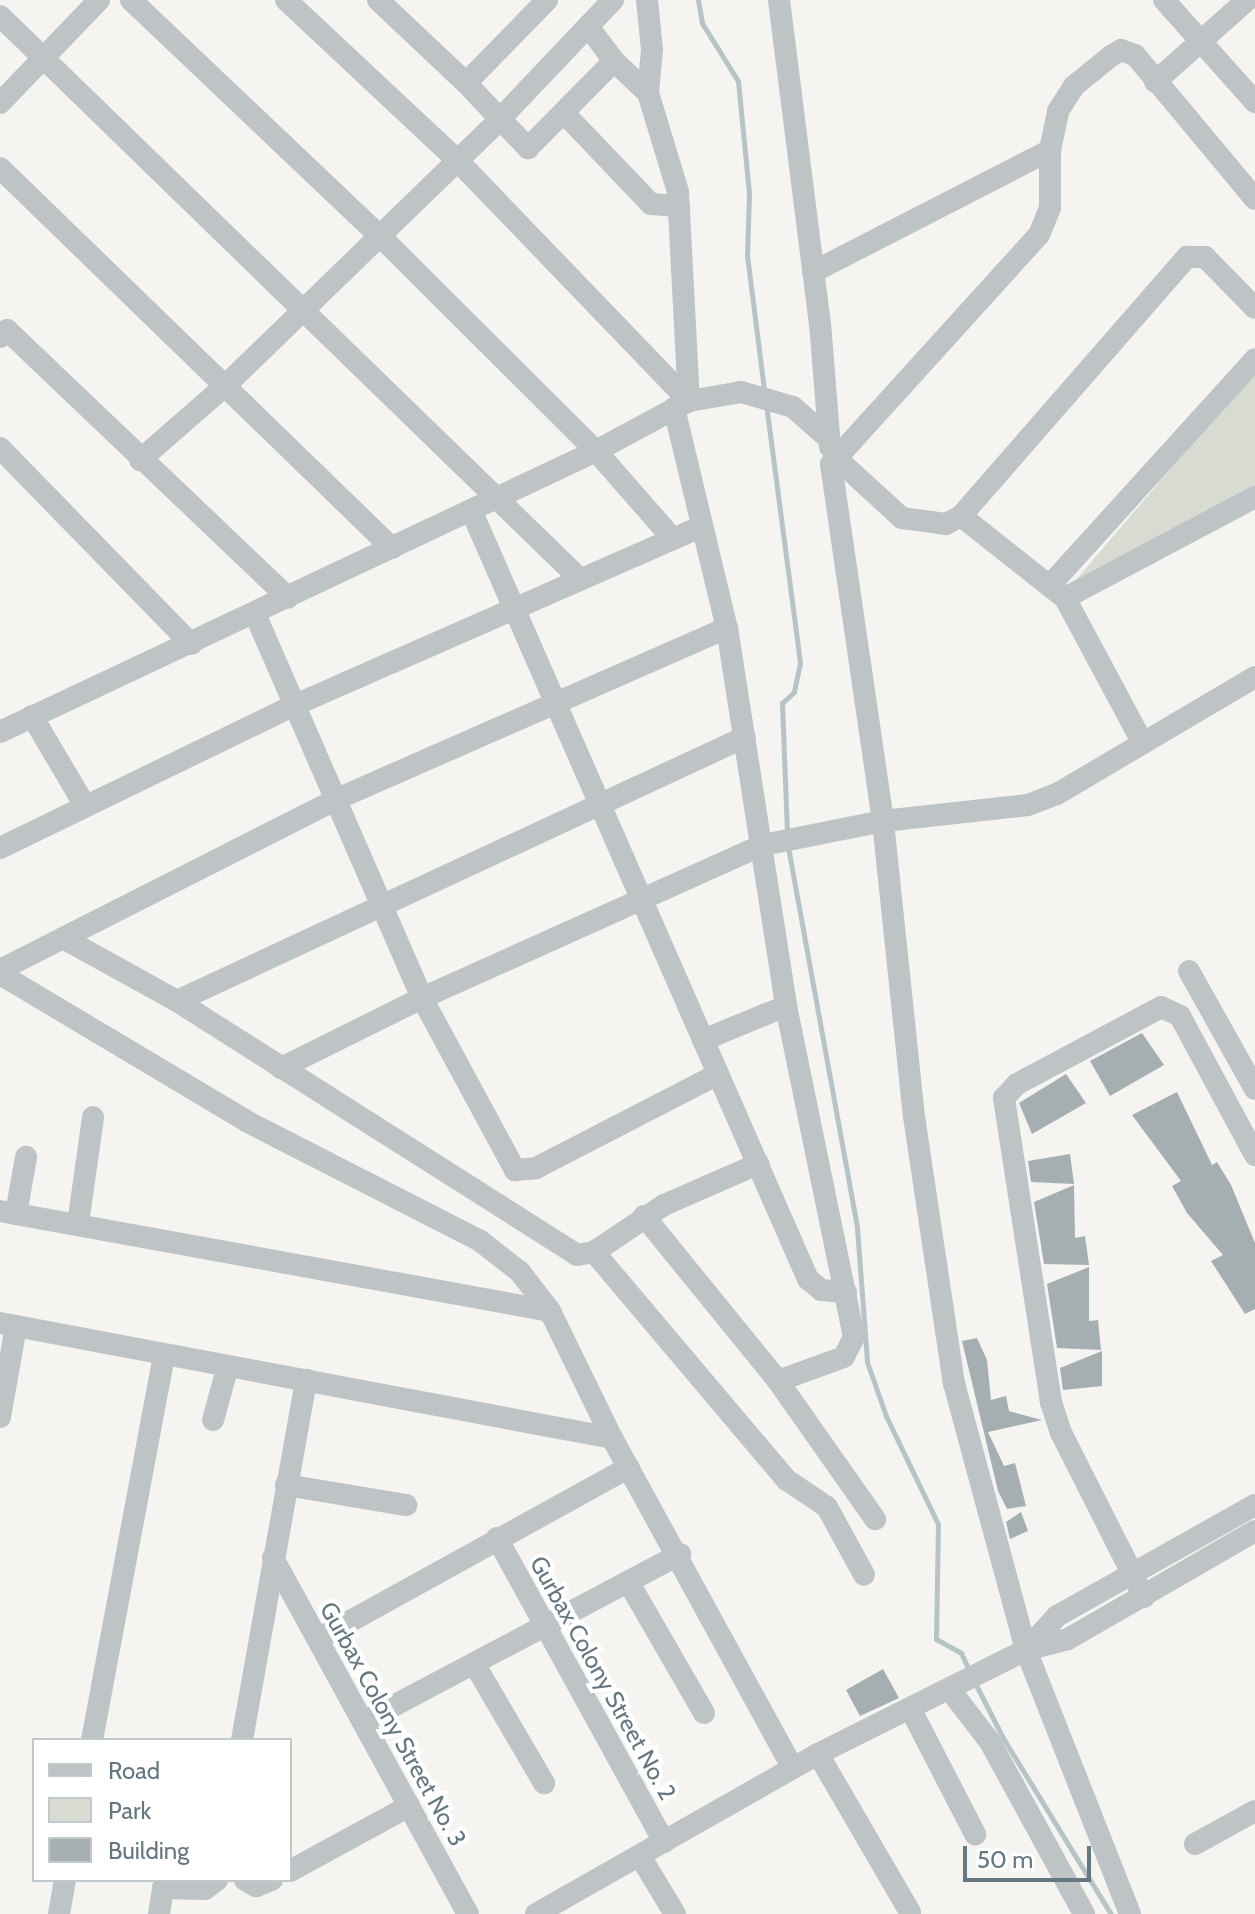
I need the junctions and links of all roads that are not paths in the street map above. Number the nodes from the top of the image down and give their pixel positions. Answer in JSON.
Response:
{"nodes":[{"id":1,"x":99,"y":0,"type":"edge"},
{"id":2,"x":131,"y":0,"type":"edge"},
{"id":3,"x":286,"y":0,"type":"edge"},
{"id":4,"x":378,"y":0,"type":"edge"},
{"id":5,"x":547,"y":0,"type":"edge"},
{"id":6,"x":647,"y":0,"type":"edge"},
{"id":7,"x":779,"y":0,"type":"edge"},
{"id":8,"x":1164,"y":0,"type":"edge"},
{"id":9,"x":1247,"y":0,"type":"edge"},
{"id":10,"x":604,"y":3,"type":"edge"},
{"id":11,"x":0,"y":16,"type":"edge"},
{"id":12,"x":588,"y":26,"type":"junction"},
{"id":13,"x":1201,"y":42,"type":"junction"},
{"id":14,"x":43,"y":58,"type":"junction"},
{"id":15,"x":614,"y":61,"type":"junction"},
{"id":16,"x":1155,"y":82,"type":"junction"},
{"id":17,"x":466,"y":83,"type":"junction"},
{"id":18,"x":648,"y":93,"type":"junction"},
{"id":19,"x":1255,"y":102,"type":"edge"},
{"id":20,"x":0,"y":103,"type":"edge"},
{"id":21,"x":564,"y":113,"type":"junction"},
{"id":22,"x":499,"y":120,"type":"junction"},
{"id":23,"x":1050,"y":150,"type":"junction"},
{"id":24,"x":457,"y":160,"type":"junction"},
{"id":25,"x":0,"y":168,"type":"edge"},
{"id":26,"x":1255,"y":199,"type":"edge"},
{"id":27,"x":679,"y":206,"type":"junction"},
{"id":28,"x":379,"y":235,"type":"junction"},
{"id":29,"x":813,"y":272,"type":"junction"},
{"id":30,"x":1255,"y":308,"type":"edge"},
{"id":31,"x":302,"y":311,"type":"junction"},
{"id":32,"x":0,"y":337,"type":"edge"},
{"id":33,"x":1255,"y":359,"type":"edge"},
{"id":34,"x":227,"y":384,"type":"junction"},
{"id":35,"x":682,"y":405,"type":"junction"},
{"id":36,"x":0,"y":448,"type":"edge"},
{"id":37,"x":596,"y":451,"type":"junction"},
{"id":38,"x":832,"y":453,"type":"junction"},
{"id":39,"x":140,"y":460,"type":"junction"},
{"id":40,"x":498,"y":496,"type":"junction"},
{"id":41,"x":1255,"y":497,"type":"edge"},
{"id":42,"x":471,"y":510,"type":"junction"},
{"id":43,"x":961,"y":516,"type":"junction"},
{"id":44,"x":701,"y":527,"type":"junction"},
{"id":45,"x":673,"y":539,"type":"junction"},
{"id":46,"x":392,"y":548,"type":"junction"},
{"id":47,"x":579,"y":578,"type":"junction"},
{"id":48,"x":1059,"y":591,"type":"junction"},
{"id":49,"x":288,"y":598,"type":"junction"},
{"id":50,"x":517,"y":604,"type":"junction"},
{"id":51,"x":255,"y":614,"type":"junction"},
{"id":52,"x":727,"y":628,"type":"junction"},
{"id":53,"x":191,"y":644,"type":"junction"},
{"id":54,"x":1255,"y":677,"type":"edge"},
{"id":55,"x":560,"y":702,"type":"junction"},
{"id":56,"x":295,"y":705,"type":"junction"},
{"id":57,"x":32,"y":716,"type":"junction"},
{"id":58,"x":0,"y":732,"type":"edge"},
{"id":59,"x":745,"y":737,"type":"junction"},
{"id":60,"x":1141,"y":740,"type":"junction"},
{"id":61,"x":337,"y":799,"type":"junction"},
{"id":62,"x":600,"y":800,"type":"junction"},
{"id":63,"x":84,"y":804,"type":"junction"},
{"id":64,"x":883,"y":821,"type":"junction"},
{"id":65,"x":772,"y":842,"type":"junction"},
{"id":66,"x":0,"y":848,"type":"edge"},
{"id":67,"x":645,"y":898,"type":"junction"},
{"id":68,"x":381,"y":904,"type":"junction"},
{"id":69,"x":63,"y":938,"type":"junction"},
{"id":70,"x":1189,"y":971,"type":"dead end"},
{"id":71,"x":1,"y":972,"type":"edge"},
{"id":72,"x":422,"y":998,"type":"junction"},
{"id":73,"x":177,"y":1001,"type":"junction"},
{"id":74,"x":786,"y":1006,"type":"junction"},
{"id":75,"x":703,"y":1040,"type":"junction"},
{"id":76,"x":281,"y":1068,"type":"junction"},
{"id":77,"x":718,"y":1074,"type":"junction"},
{"id":78,"x":1255,"y":1089,"type":"edge"},
{"id":79,"x":93,"y":1117,"type":"dead end"},
{"id":80,"x":1255,"y":1155,"type":"edge"},
{"id":81,"x":26,"y":1157,"type":"dead end"},
{"id":82,"x":758,"y":1164,"type":"junction"},
{"id":83,"x":8,"y":1212,"type":"edge"},
{"id":84,"x":644,"y":1216,"type":"junction"},
{"id":85,"x":78,"y":1224,"type":"junction"},
{"id":86,"x":594,"y":1252,"type":"junction"},
{"id":87,"x":846,"y":1292,"type":"junction"},
{"id":88,"x":550,"y":1311,"type":"junction"},
{"id":89,"x":8,"y":1325,"type":"edge"},
{"id":90,"x":164,"y":1356,"type":"junction"},
{"id":91,"x":227,"y":1369,"type":"junction"},
{"id":92,"x":306,"y":1380,"type":"junction"},
{"id":93,"x":778,"y":1381,"type":"junction"},
{"id":94,"x":0,"y":1417,"type":"edge"},
{"id":95,"x":213,"y":1420,"type":"dead end"},
{"id":96,"x":612,"y":1438,"type":"junction"},
{"id":97,"x":629,"y":1467,"type":"junction"},
{"id":98,"x":286,"y":1485,"type":"junction"},
{"id":99,"x":406,"y":1505,"type":"dead end"},
{"id":100,"x":1255,"y":1505,"type":"edge"},
{"id":101,"x":875,"y":1519,"type":"dead end"},
{"id":102,"x":1255,"y":1531,"type":"edge"},
{"id":103,"x":497,"y":1538,"type":"junction"},
{"id":104,"x":680,"y":1554,"type":"junction"},
{"id":105,"x":273,"y":1558,"type":"junction"},
{"id":106,"x":1133,"y":1574,"type":"junction"},
{"id":107,"x":864,"y":1575,"type":"dead end"},
{"id":108,"x":629,"y":1583,"type":"junction"},
{"id":109,"x":1144,"y":1597,"type":"junction"},
{"id":110,"x":547,"y":1628,"type":"junction"},
{"id":111,"x":318,"y":1639,"type":"junction"},
{"id":112,"x":1026,"y":1650,"type":"junction"},
{"id":113,"x":475,"y":1665,"type":"junction"},
{"id":114,"x":953,"y":1689,"type":"junction"},
{"id":115,"x":911,"y":1710,"type":"junction"},
{"id":116,"x":704,"y":1713,"type":"dead end"},
{"id":117,"x":363,"y":1722,"type":"junction"},
{"id":118,"x":92,"y":1738,"type":"edge"},
{"id":119,"x":242,"y":1738,"type":"edge"},
{"id":120,"x":818,"y":1754,"type":"junction"},
{"id":121,"x":793,"y":1768,"type":"junction"},
{"id":122,"x":544,"y":1783,"type":"dead end"},
{"id":123,"x":409,"y":1806,"type":"junction"},
{"id":124,"x":1255,"y":1811,"type":"edge"},
{"id":125,"x":975,"y":1834,"type":"dead end"},
{"id":126,"x":664,"y":1842,"type":"junction"},
{"id":127,"x":1195,"y":1844,"type":"dead end"},
{"id":128,"x":640,"y":1856,"type":"junction"},
{"id":129,"x":292,"y":1870,"type":"edge"},
{"id":130,"x":65,"y":1882,"type":"edge"},
{"id":131,"x":214,"y":1882,"type":"edge"},
{"id":132,"x":910,"y":1912,"type":"dead end"},
{"id":133,"x":59,"y":1914,"type":"edge"},
{"id":134,"x":159,"y":1914,"type":"edge"},
{"id":135,"x":468,"y":1914,"type":"edge"},
{"id":136,"x":536,"y":1914,"type":"edge"},
{"id":137,"x":675,"y":1914,"type":"edge"},
{"id":138,"x":1084,"y":1914,"type":"edge"},
{"id":139,"x":1130,"y":1914,"type":"edge"}],
"edges":[{"from":1,"to":14,"type":"street"},
{"from":2,"to":28,"type":"street"},
{"from":3,"to":24,"type":"street"},
{"from":4,"to":17,"type":"street"},
{"from":5,"to":17,"type":"street"},
{"from":6,"to":18,"type":"street"},
{"from":7,"to":29,"type":"street"},
{"from":8,"to":13,"type":"street"},
{"from":9,"to":13,"type":"street"},
{"from":10,"to":12,"type":"street"},
{"from":11,"to":14,"type":"street"},
{"from":12,"to":15,"type":"street"},
{"from":12,"to":22,"type":"street"},
{"from":13,"to":16,"type":"street"},
{"from":13,"to":19,"type":"street"},
{"from":14,"to":20,"type":"street"},
{"from":14,"to":31,"type":"street"},
{"from":15,"to":18,"type":"street"},
{"from":15,"to":21,"type":"street"},
{"from":16,"to":23,"type":"street"},
{"from":16,"to":26,"type":"street"},
{"from":17,"to":22,"type":"street"},
{"from":18,"to":27,"type":"street"},
{"from":21,"to":22,"type":"street"},
{"from":21,"to":27,"type":"street"},
{"from":22,"to":24,"type":"street"},
{"from":23,"to":29,"type":"street"},
{"from":23,"to":38,"type":"street"},
{"from":24,"to":28,"type":"street"},
{"from":24,"to":35,"type":"street"},
{"from":25,"to":34,"type":"street"},
{"from":27,"to":35,"type":"street"},
{"from":28,"to":31,"type":"street"},
{"from":28,"to":37,"type":"street"},
{"from":29,"to":38,"type":"street"},
{"from":30,"to":43,"type":"street"},
{"from":31,"to":34,"type":"street"},
{"from":31,"to":40,"type":"street"},
{"from":32,"to":39,"type":"street"},
{"from":33,"to":48,"type":"street"},
{"from":34,"to":39,"type":"street"},
{"from":34,"to":46,"type":"street"},
{"from":35,"to":37,"type":"street"},
{"from":35,"to":38,"type":"street"},
{"from":35,"to":44,"type":"street"},
{"from":36,"to":53,"type":"street"},
{"from":37,"to":40,"type":"street"},
{"from":37,"to":45,"type":"street"},
{"from":38,"to":43,"type":"street"},
{"from":38,"to":64,"type":"street"},
{"from":39,"to":49,"type":"street"},
{"from":40,"to":42,"type":"street"},
{"from":40,"to":47,"type":"street"},
{"from":41,"to":48,"type":"street"},
{"from":42,"to":46,"type":"street"},
{"from":42,"to":50,"type":"street"},
{"from":43,"to":48,"type":"street"},
{"from":44,"to":45,"type":"street"},
{"from":44,"to":52,"type":"street"},
{"from":45,"to":47,"type":"street"},
{"from":46,"to":49,"type":"street"},
{"from":47,"to":50,"type":"street"},
{"from":48,"to":60,"type":"street"},
{"from":49,"to":51,"type":"street"},
{"from":50,"to":55,"type":"street"},
{"from":50,"to":56,"type":"street"},
{"from":51,"to":53,"type":"street"},
{"from":51,"to":56,"type":"street"},
{"from":52,"to":55,"type":"street"},
{"from":52,"to":59,"type":"street"},
{"from":53,"to":57,"type":"street"},
{"from":54,"to":60,"type":"street"},
{"from":55,"to":61,"type":"street"},
{"from":55,"to":62,"type":"street"},
{"from":56,"to":61,"type":"street"},
{"from":56,"to":63,"type":"street"},
{"from":57,"to":58,"type":"street"},
{"from":57,"to":63,"type":"street"},
{"from":59,"to":62,"type":"street"},
{"from":59,"to":65,"type":"street"},
{"from":60,"to":64,"type":"street"},
{"from":61,"to":68,"type":"street"},
{"from":61,"to":69,"type":"street"},
{"from":62,"to":67,"type":"street"},
{"from":62,"to":68,"type":"street"},
{"from":63,"to":66,"type":"street"},
{"from":64,"to":65,"type":"street"},
{"from":64,"to":112,"type":"street"},
{"from":65,"to":67,"type":"street"},
{"from":65,"to":74,"type":"street"},
{"from":67,"to":72,"type":"street"},
{"from":67,"to":75,"type":"street"},
{"from":68,"to":72,"type":"street"},
{"from":68,"to":73,"type":"street"},
{"from":69,"to":71,"type":"street"},
{"from":69,"to":73,"type":"street"},
{"from":70,"to":78,"type":"street"},
{"from":71,"to":88,"type":"street"},
{"from":72,"to":76,"type":"street"},
{"from":72,"to":77,"type":"street"},
{"from":73,"to":76,"type":"street"},
{"from":74,"to":75,"type":"street"},
{"from":74,"to":87,"type":"street"},
{"from":75,"to":77,"type":"street"},
{"from":76,"to":86,"type":"street"},
{"from":77,"to":82,"type":"street"},
{"from":79,"to":85,"type":"street"},
{"from":80,"to":106,"type":"street"},
{"from":81,"to":83,"type":"street"},
{"from":82,"to":84,"type":"street"},
{"from":82,"to":87,"type":"street"},
{"from":83,"to":85,"type":"street"},
{"from":84,"to":86,"type":"street"},
{"from":84,"to":93,"type":"street"},
{"from":85,"to":88,"type":"street"},
{"from":86,"to":107,"type":"street"},
{"from":87,"to":93,"type":"street"},
{"from":88,"to":96,"type":"street"},
{"from":89,"to":90,"type":"street"},
{"from":89,"to":94,"type":"street"},
{"from":90,"to":91,"type":"street"},
{"from":90,"to":118,"type":"street"},
{"from":91,"to":92,"type":"street"},
{"from":91,"to":95,"type":"street"},
{"from":92,"to":96,"type":"street"},
{"from":92,"to":98,"type":"street"},
{"from":93,"to":101,"type":"street"},
{"from":96,"to":97,"type":"street"},
{"from":97,"to":103,"type":"street"},
{"from":97,"to":104,"type":"street"},
{"from":98,"to":99,"type":"street"},
{"from":98,"to":105,"type":"street"},
{"from":100,"to":106,"type":"street"},
{"from":102,"to":109,"type":"street"},
{"from":103,"to":110,"type":"street","name":"Gurbax Colony Street No. 2"},
{"from":103,"to":111,"type":"street"},
{"from":104,"to":108,"type":"street"},
{"from":104,"to":121,"type":"street"},
{"from":105,"to":111,"type":"street","name":"Gurbax Colony Street No. 3"},
{"from":105,"to":119,"type":"street"},
{"from":106,"to":109,"type":"street"},
{"from":106,"to":112,"type":"street"},
{"from":108,"to":110,"type":"street"},
{"from":108,"to":116,"type":"street"},
{"from":109,"to":112,"type":"street"},
{"from":110,"to":113,"type":"street"},
{"from":110,"to":126,"type":"street","name":"Gurbax Colony Street No. 2"},
{"from":111,"to":117,"type":"street","name":"Gurbax Colony Street No. 3"},
{"from":112,"to":114,"type":"street"},
{"from":112,"to":139,"type":"street"},
{"from":113,"to":117,"type":"street"},
{"from":113,"to":122,"type":"street"},
{"from":114,"to":115,"type":"street"},
{"from":114,"to":138,"type":"street"},
{"from":115,"to":120,"type":"street"},
{"from":115,"to":125,"type":"street"},
{"from":117,"to":123,"type":"street","name":"Gurbax Colony Street No. 3"},
{"from":120,"to":121,"type":"street"},
{"from":120,"to":132,"type":"street"},
{"from":121,"to":126,"type":"street"},
{"from":123,"to":129,"type":"street"},
{"from":123,"to":135,"type":"street","name":"Gurbax Colony Street No. 3"},
{"from":124,"to":127,"type":"street"},
{"from":126,"to":128,"type":"street"},
{"from":128,"to":136,"type":"street"},
{"from":128,"to":137,"type":"street"},
{"from":130,"to":133,"type":"street"},
{"from":131,"to":134,"type":"street"}]}
